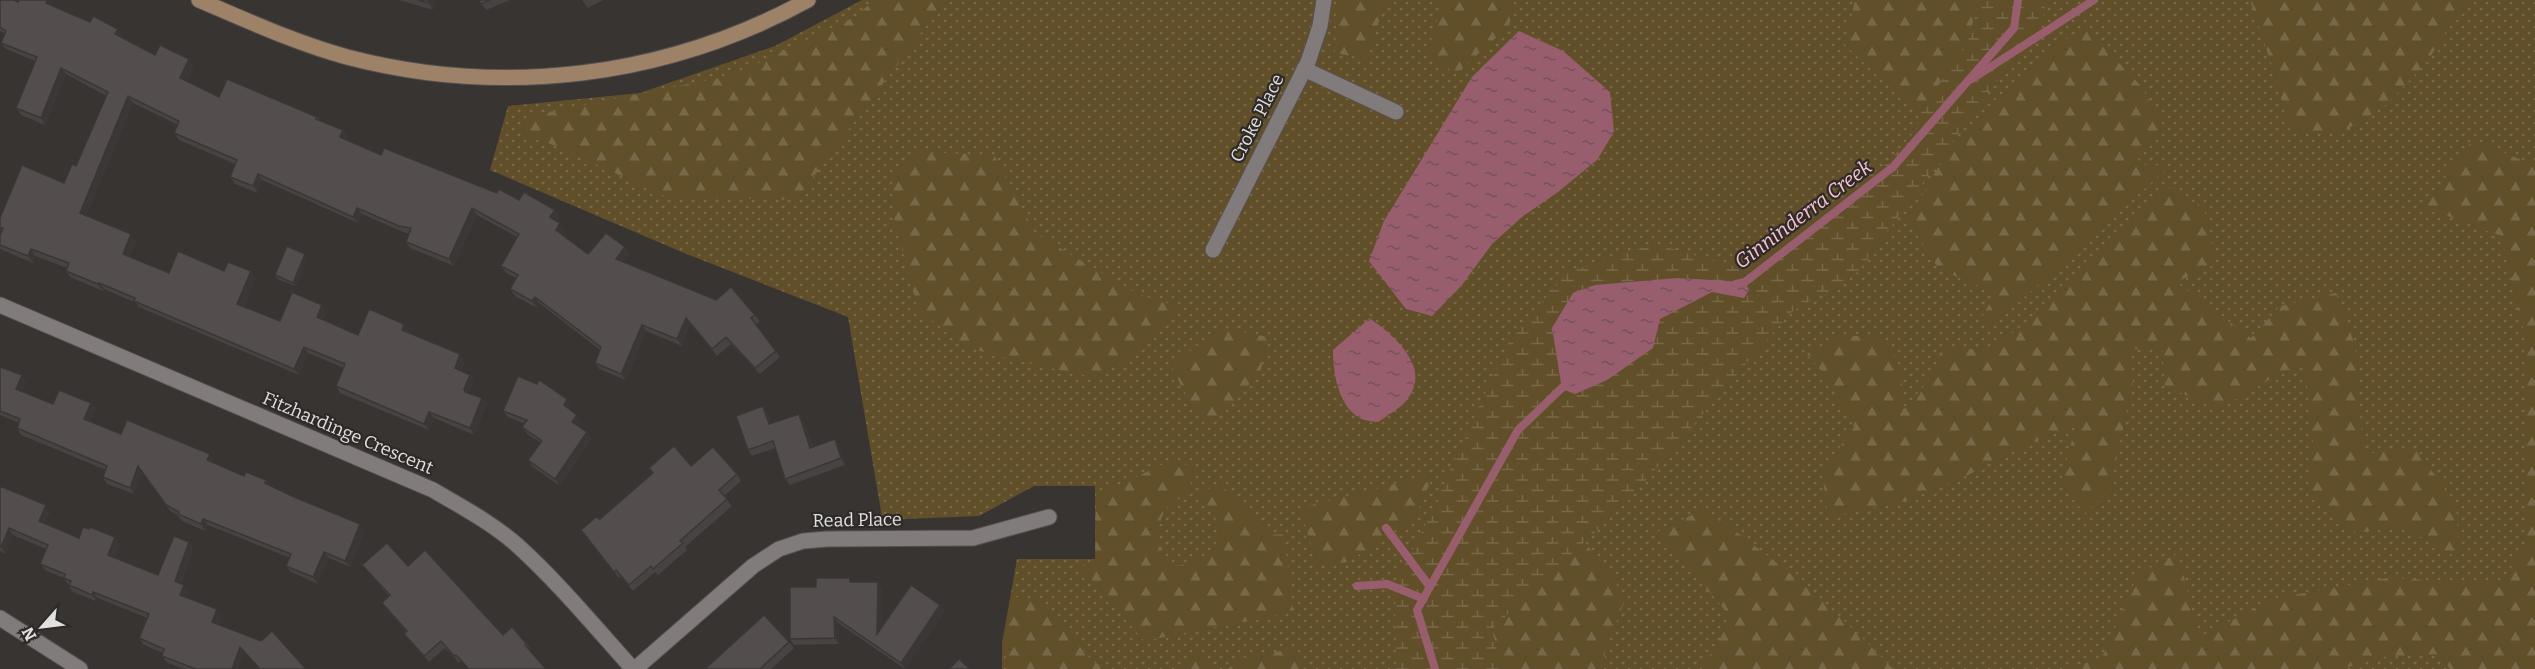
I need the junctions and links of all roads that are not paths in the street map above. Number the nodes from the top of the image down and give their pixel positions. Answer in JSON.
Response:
{"nodes":[{"id":1,"x":199,"y":0,"type":"edge"},
{"id":2,"x":808,"y":0,"type":"edge"},
{"id":3,"x":1324,"y":0,"type":"edge"},
{"id":4,"x":1304,"y":69,"type":"junction"},
{"id":5,"x":1396,"y":112,"type":"dead end"},
{"id":6,"x":1213,"y":250,"type":"dead end"},
{"id":7,"x":0,"y":305,"type":"edge"},
{"id":8,"x":1049,"y":517,"type":"dead end"},
{"id":9,"x":0,"y":618,"type":"edge"},
{"id":10,"x":80,"y":669,"type":"edge"},
{"id":11,"x":634,"y":669,"type":"edge"}],
"edges":[{"from":1,"to":2,"type":"main road"},
{"from":3,"to":4,"type":"street","name":"Croke Place"},
{"from":4,"to":5,"type":"street"},
{"from":4,"to":6,"type":"street","name":"Croke Place"},
{"from":7,"to":11,"type":"street","name":"Fitzhardinge Crescent"},
{"from":8,"to":11,"type":"street","name":"Read Place"},
{"from":9,"to":10,"type":"street"}]}
